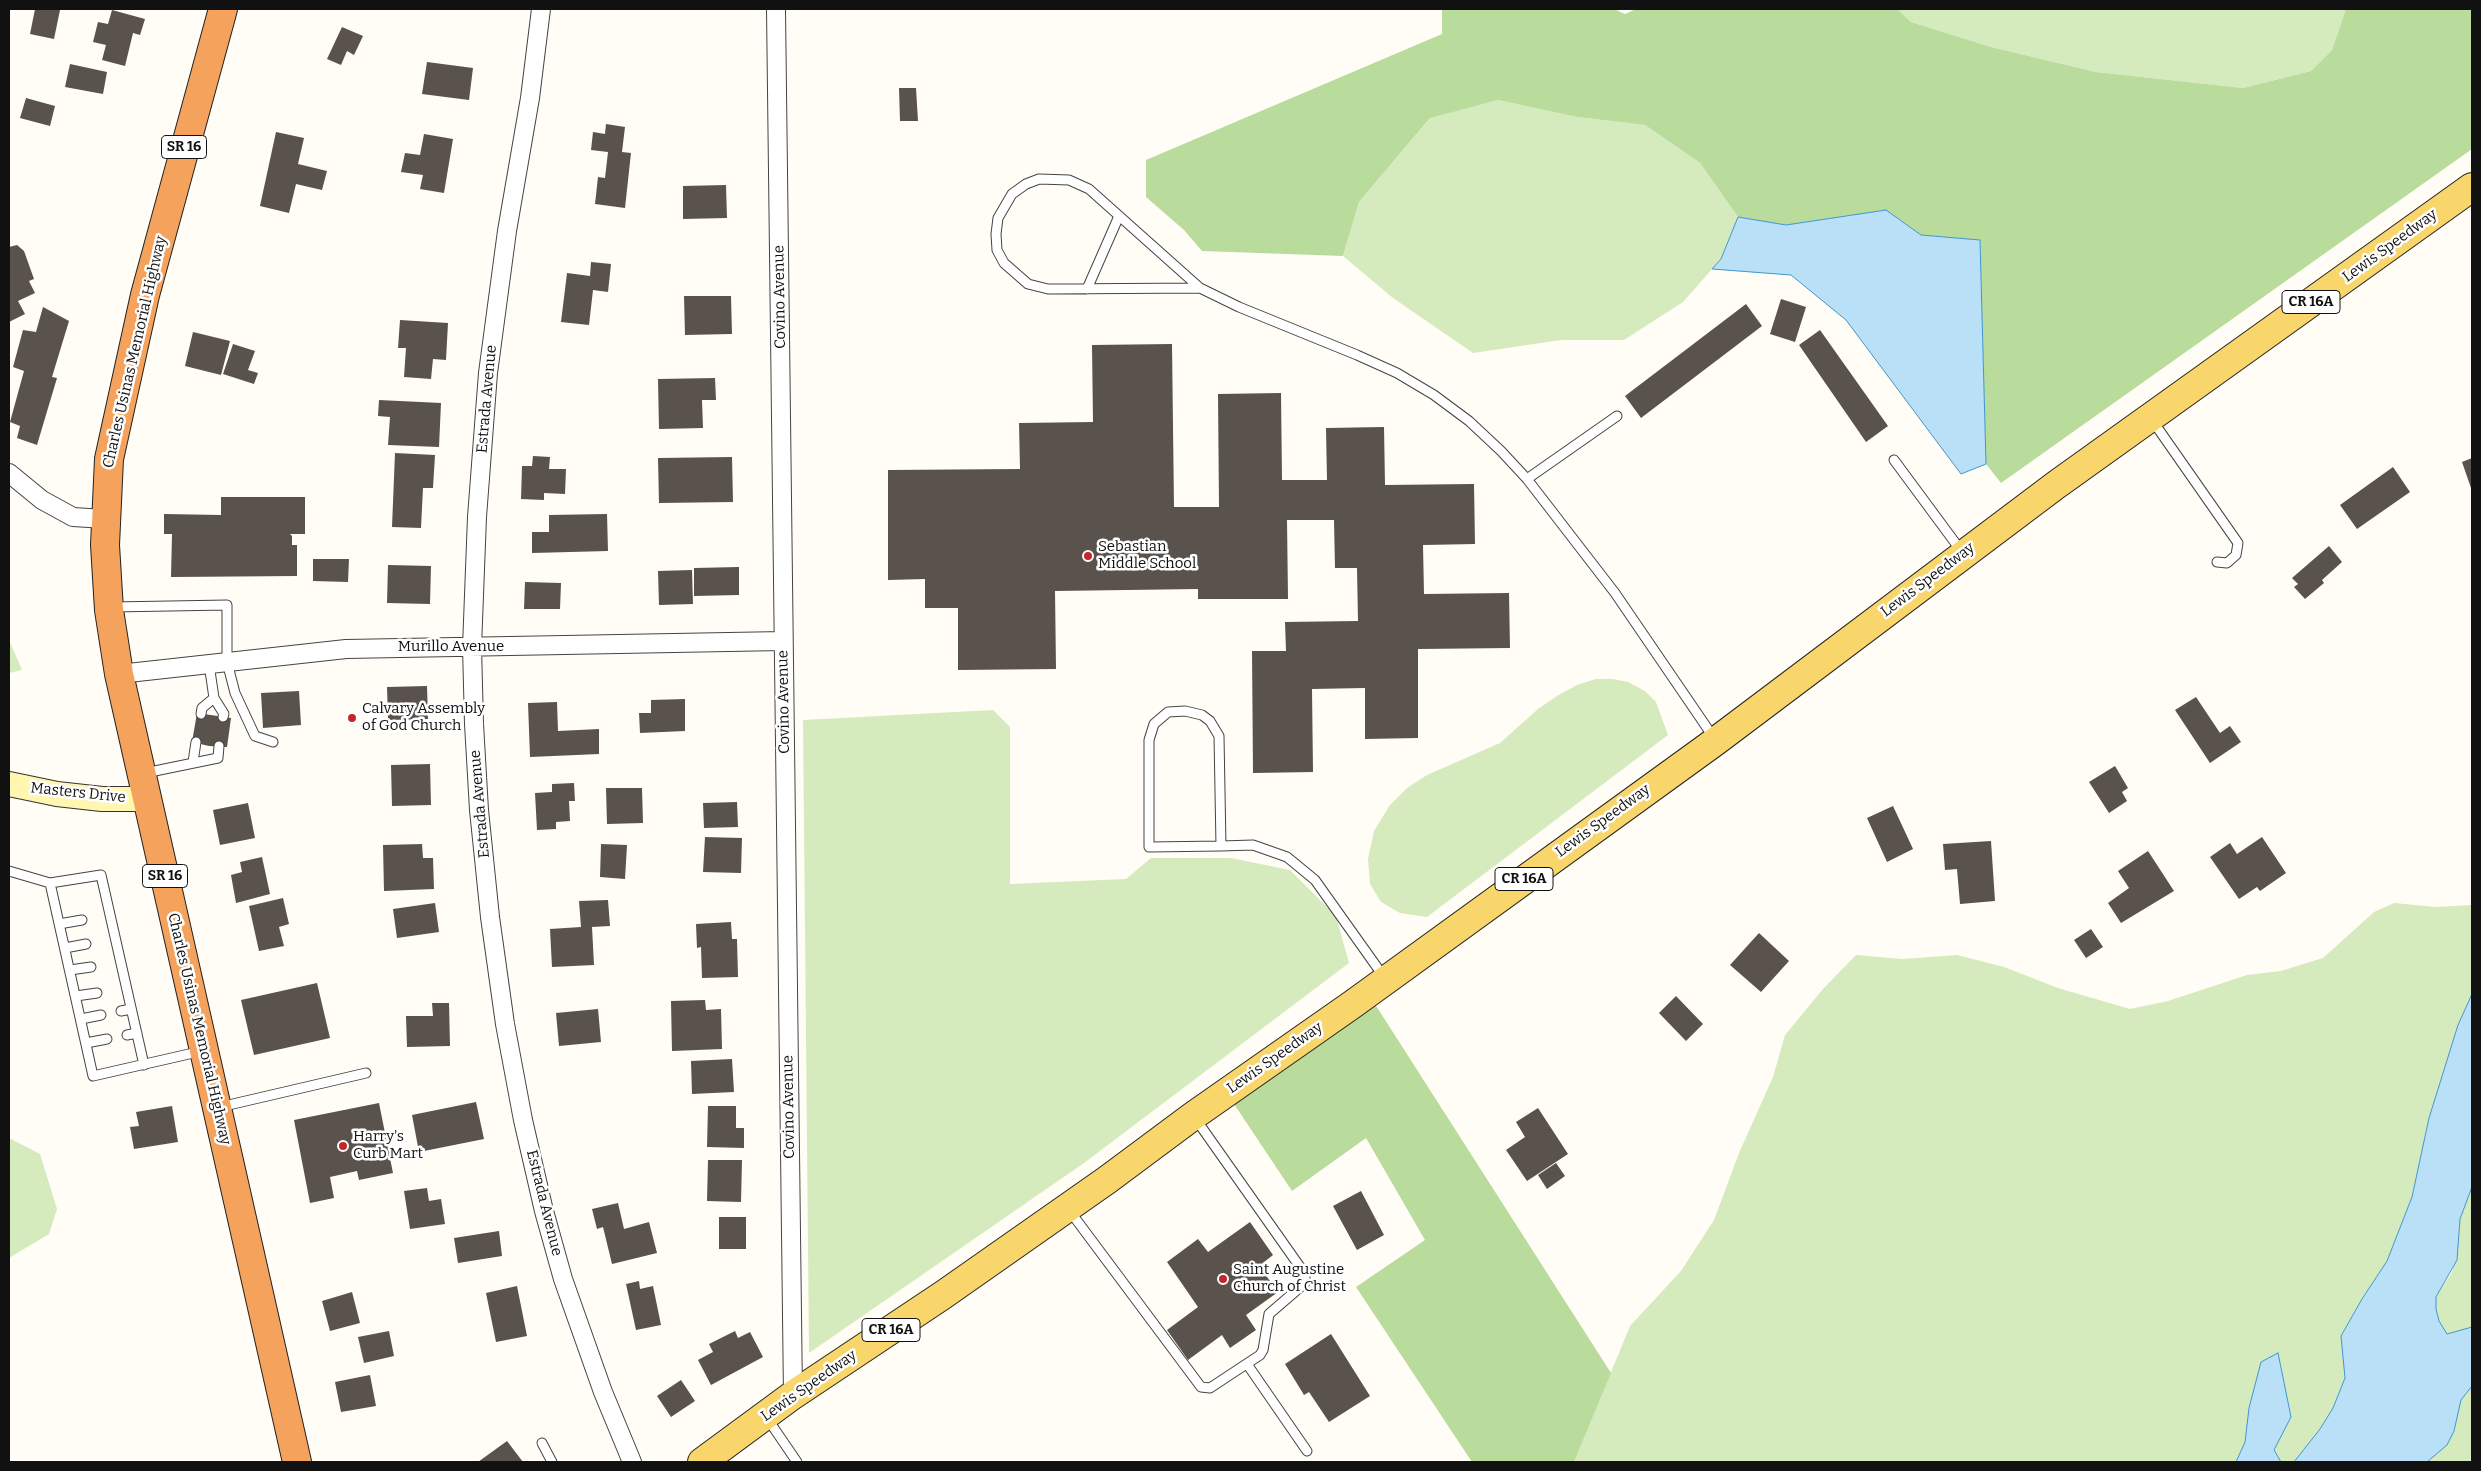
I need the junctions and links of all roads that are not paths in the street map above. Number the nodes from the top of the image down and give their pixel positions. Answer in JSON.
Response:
{"nodes":[{"id":1,"x":223,"y":9,"type":"edge"},
{"id":2,"x":541,"y":9,"type":"edge"},
{"id":3,"x":776,"y":9,"type":"edge"},
{"id":4,"x":2472,"y":187,"type":"edge"},
{"id":5,"x":1119,"y":216,"type":"junction"},
{"id":6,"x":1200,"y":288,"type":"junction"},
{"id":7,"x":1087,"y":289,"type":"junction"},
{"id":8,"x":1617,"y":416,"type":"dead end"},
{"id":9,"x":2151,"y":418,"type":"junction"},
{"id":10,"x":1894,"y":460,"type":"dead end"},
{"id":11,"x":9,"y":473,"type":"edge"},
{"id":12,"x":1527,"y":479,"type":"junction"},
{"id":13,"x":105,"y":519,"type":"junction"},
{"id":14,"x":1964,"y":554,"type":"junction"},
{"id":15,"x":2217,"y":562,"type":"dead end"},
{"id":16,"x":109,"y":607,"type":"junction"},
{"id":17,"x":784,"y":641,"type":"junction"},
{"id":18,"x":472,"y":648,"type":"junction"},
{"id":19,"x":218,"y":663,"type":"junction"},
{"id":20,"x":119,"y":674,"type":"junction"},
{"id":21,"x":214,"y":698,"type":"junction"},
{"id":22,"x":201,"y":714,"type":"dead end"},
{"id":23,"x":223,"y":717,"type":"dead end"},
{"id":24,"x":1716,"y":741,"type":"junction"},
{"id":25,"x":196,"y":742,"type":"dead end"},
{"id":26,"x":274,"y":742,"type":"dead end"},
{"id":27,"x":219,"y":746,"type":"dead end"},
{"id":28,"x":192,"y":762,"type":"junction"},
{"id":29,"x":9,"y":784,"type":"edge"},
{"id":30,"x":145,"y":787,"type":"junction"},
{"id":31,"x":1221,"y":846,"type":"junction"},
{"id":32,"x":9,"y":871,"type":"edge"},
{"id":33,"x":50,"y":883,"type":"junction"},
{"id":34,"x":110,"y":914,"type":"junction"},
{"id":35,"x":99,"y":916,"type":"dead end"},
{"id":36,"x":82,"y":920,"type":"dead end"},
{"id":37,"x":59,"y":924,"type":"junction"},
{"id":38,"x":115,"y":937,"type":"junction"},
{"id":39,"x":105,"y":939,"type":"dead end"},
{"id":40,"x":86,"y":944,"type":"dead end"},
{"id":41,"x":65,"y":948,"type":"junction"},
{"id":42,"x":120,"y":960,"type":"junction"},
{"id":43,"x":109,"y":963,"type":"dead end"},
{"id":44,"x":91,"y":966,"type":"dead end"},
{"id":45,"x":70,"y":970,"type":"junction"},
{"id":46,"x":1386,"y":979,"type":"junction"},
{"id":47,"x":126,"y":987,"type":"junction"},
{"id":48,"x":116,"y":989,"type":"dead end"},
{"id":49,"x":97,"y":993,"type":"dead end"},
{"id":50,"x":76,"y":996,"type":"junction"},
{"id":51,"x":131,"y":1009,"type":"junction"},
{"id":52,"x":121,"y":1012,"type":"dead end"},
{"id":53,"x":101,"y":1016,"type":"dead end"},
{"id":54,"x":81,"y":1019,"type":"junction"},
{"id":55,"x":137,"y":1033,"type":"junction"},
{"id":56,"x":127,"y":1035,"type":"dead end"},
{"id":57,"x":107,"y":1039,"type":"dead end"},
{"id":58,"x":86,"y":1042,"type":"junction"},
{"id":59,"x":204,"y":1050,"type":"junction"},
{"id":60,"x":144,"y":1065,"type":"junction"},
{"id":61,"x":366,"y":1073,"type":"dead end"},
{"id":62,"x":217,"y":1108,"type":"junction"},
{"id":63,"x":1193,"y":1116,"type":"junction"},
{"id":64,"x":1068,"y":1208,"type":"junction"},
{"id":65,"x":1247,"y":1364,"type":"junction"},
{"id":66,"x":793,"y":1395,"type":"junction"},
{"id":67,"x":765,"y":1416,"type":"junction"},
{"id":68,"x":542,"y":1443,"type":"dead end"},
{"id":69,"x":1307,"y":1451,"type":"dead end"},
{"id":70,"x":297,"y":1462,"type":"edge"},
{"id":71,"x":552,"y":1462,"type":"edge"},
{"id":72,"x":632,"y":1462,"type":"edge"},
{"id":73,"x":702,"y":1462,"type":"edge"},
{"id":74,"x":797,"y":1462,"type":"edge"}],
"edges":[{"from":1,"to":13,"type":"highway","name":"Charles Usinas Memorial Highway","number":"SR 16"},
{"from":2,"to":18,"type":"street","name":"Estrada Avenue"},
{"from":3,"to":17,"type":"street","name":"Covino Avenue"},
{"from":4,"to":9,"type":"main road","name":"Lewis Speedway","number":"CR 16A"},
{"from":5,"to":6,"type":"lane"},
{"from":5,"to":7,"type":"lane"},
{"from":5,"to":7,"type":"lane"},
{"from":6,"to":7,"type":"lane"},
{"from":6,"to":12,"type":"lane"},
{"from":8,"to":12,"type":"lane"},
{"from":9,"to":14,"type":"main road","name":"Lewis Speedway","number":"CR 16A"},
{"from":9,"to":15,"type":"lane"},
{"from":10,"to":14,"type":"lane"},
{"from":11,"to":13,"type":"street"},
{"from":12,"to":24,"type":"lane"},
{"from":13,"to":16,"type":"highway","name":"Charles Usinas Memorial Highway","number":"SR 16"},
{"from":14,"to":24,"type":"main road","name":"Lewis Speedway","number":"CR 16A"},
{"from":16,"to":19,"type":"lane"},
{"from":16,"to":20,"type":"highway","name":"Charles Usinas Memorial Highway","number":"SR 16"},
{"from":17,"to":18,"type":"street","name":"Murillo Avenue"},
{"from":17,"to":66,"type":"street","name":"Covino Avenue"},
{"from":18,"to":19,"type":"street","name":"Murillo Avenue"},
{"from":18,"to":72,"type":"street","name":"Estrada Avenue"},
{"from":19,"to":20,"type":"street","name":"Murillo Avenue"},
{"from":19,"to":21,"type":"lane"},
{"from":19,"to":26,"type":"lane"},
{"from":20,"to":30,"type":"highway","name":"Charles Usinas Memorial Highway","number":"SR 16"},
{"from":21,"to":22,"type":"lane"},
{"from":21,"to":23,"type":"lane"},
{"from":24,"to":46,"type":"main road","name":"Lewis Speedway","number":"CR 16A"},
{"from":25,"to":28,"type":"lane"},
{"from":27,"to":28,"type":"lane"},
{"from":28,"to":30,"type":"lane"},
{"from":29,"to":30,"type":"street","name":"Masters Drive"},
{"from":30,"to":59,"type":"highway","name":"Charles Usinas Memorial Highway","number":"SR 16"},
{"from":31,"to":31,"type":"lane"},
{"from":31,"to":46,"type":"lane"},
{"from":32,"to":33,"type":"lane"},
{"from":33,"to":34,"type":"lane"},
{"from":33,"to":37,"type":"lane"},
{"from":34,"to":35,"type":"lane"},
{"from":34,"to":38,"type":"lane"},
{"from":36,"to":37,"type":"lane"},
{"from":37,"to":41,"type":"lane"},
{"from":38,"to":39,"type":"lane"},
{"from":38,"to":42,"type":"lane"},
{"from":40,"to":41,"type":"lane"},
{"from":41,"to":45,"type":"lane"},
{"from":42,"to":43,"type":"lane"},
{"from":42,"to":47,"type":"lane"},
{"from":44,"to":45,"type":"lane"},
{"from":45,"to":50,"type":"lane"},
{"from":46,"to":63,"type":"main road","name":"Lewis Speedway","number":"CR 16A"},
{"from":47,"to":48,"type":"lane"},
{"from":47,"to":51,"type":"lane"},
{"from":49,"to":50,"type":"lane"},
{"from":50,"to":54,"type":"lane"},
{"from":51,"to":52,"type":"lane"},
{"from":51,"to":55,"type":"lane"},
{"from":53,"to":54,"type":"lane"},
{"from":54,"to":58,"type":"lane"},
{"from":55,"to":56,"type":"lane"},
{"from":55,"to":60,"type":"lane"},
{"from":57,"to":58,"type":"lane"},
{"from":58,"to":60,"type":"lane"},
{"from":59,"to":60,"type":"lane"},
{"from":59,"to":62,"type":"highway","name":"Charles Usinas Memorial Highway","number":"SR 16"},
{"from":61,"to":62,"type":"lane"},
{"from":62,"to":70,"type":"highway","name":"Charles Usinas Memorial Highway","number":"SR 16"},
{"from":63,"to":64,"type":"main road","name":"Lewis Speedway","number":"CR 16A"},
{"from":63,"to":65,"type":"lane"},
{"from":64,"to":65,"type":"lane"},
{"from":64,"to":66,"type":"main road","name":"Lewis Speedway","number":"CR 16A"},
{"from":65,"to":69,"type":"lane"},
{"from":66,"to":67,"type":"main road","name":"Lewis Speedway","number":"CR 16A"},
{"from":67,"to":73,"type":"main road","name":"Lewis Speedway","number":"CR 16A"},
{"from":67,"to":74,"type":"lane"},
{"from":68,"to":71,"type":"lane"}]}
